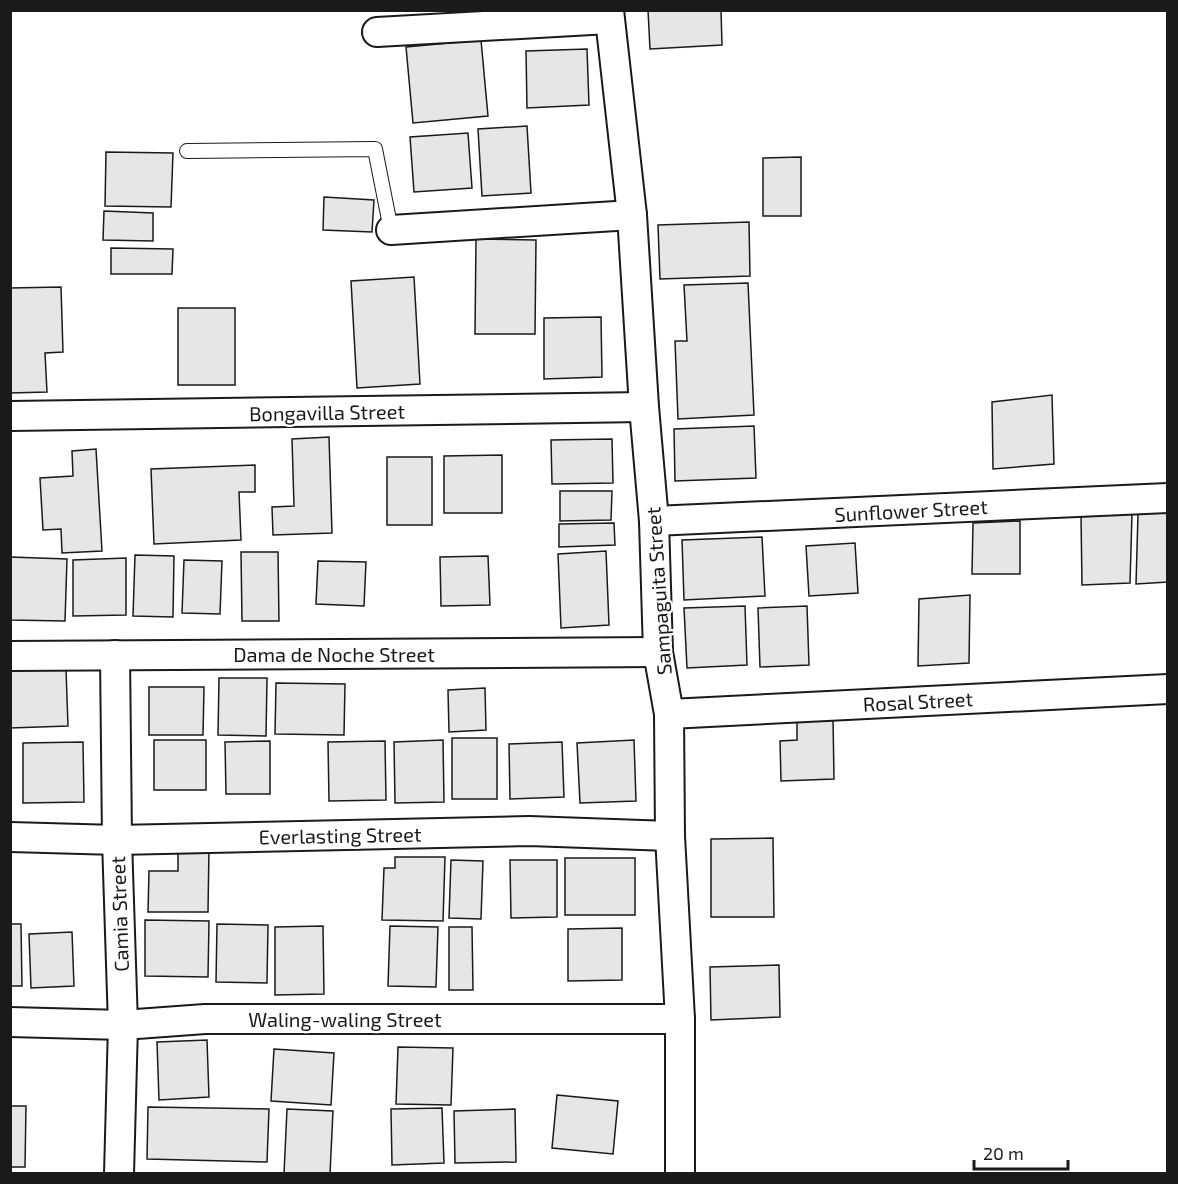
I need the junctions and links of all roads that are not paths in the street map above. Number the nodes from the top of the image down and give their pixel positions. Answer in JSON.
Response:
{"nodes":[{"id":1,"x":609,"y":15,"type":"edge"},
{"id":2,"x":377,"y":32,"type":"dead end"},
{"id":3,"x":187,"y":151,"type":"dead end"},
{"id":4,"x":632,"y":215,"type":"junction"},
{"id":5,"x":391,"y":230,"type":"joint"},
{"id":6,"x":644,"y":407,"type":"junction"},
{"id":7,"x":10,"y":416,"type":"edge"},
{"id":8,"x":1167,"y":498,"type":"edge"},
{"id":9,"x":654,"y":521,"type":"junction"},
{"id":10,"x":657,"y":652,"type":"junction"},
{"id":11,"x":115,"y":655,"type":"junction"},
{"id":12,"x":10,"y":656,"type":"edge"},
{"id":13,"x":1167,"y":689,"type":"edge"},
{"id":14,"x":669,"y":714,"type":"junction"},
{"id":15,"x":670,"y":836,"type":"junction"},
{"id":16,"x":10,"y":837,"type":"edge"},
{"id":17,"x":117,"y":840,"type":"junction"},
{"id":18,"x":680,"y":1019,"type":"junction"},
{"id":19,"x":10,"y":1022,"type":"edge"},
{"id":20,"x":123,"y":1025,"type":"junction"},
{"id":21,"x":119,"y":1173,"type":"edge"},
{"id":22,"x":680,"y":1173,"type":"edge"}],
"edges":[{"from":1,"to":2,"type":"street"},
{"from":1,"to":4,"type":"street","name":"Sampaguita Street"},
{"from":3,"to":5,"type":"lane"},
{"from":4,"to":5,"type":"street"},
{"from":4,"to":6,"type":"street","name":"Sampaguita Street"},
{"from":6,"to":7,"type":"street","name":"Bongavilla Street"},
{"from":6,"to":9,"type":"street","name":"Sampaguita Street"},
{"from":8,"to":9,"type":"street","name":"Sunflower Street"},
{"from":9,"to":10,"type":"street","name":"Sampaguita Street"},
{"from":10,"to":11,"type":"street","name":"Dama de Noche Street"},
{"from":10,"to":14,"type":"street","name":"Sampaguita Street"},
{"from":11,"to":12,"type":"street","name":"Dama de Noche Street"},
{"from":11,"to":17,"type":"street","name":"Camia Street"},
{"from":13,"to":14,"type":"street","name":"Rosal Street"},
{"from":14,"to":15,"type":"street","name":"Sampaguita Street"},
{"from":15,"to":17,"type":"street","name":"Everlasting Street"},
{"from":15,"to":18,"type":"street","name":"Sampaguita Street"},
{"from":16,"to":17,"type":"street","name":"Everlasting Street"},
{"from":17,"to":20,"type":"street","name":"Camia Street"},
{"from":18,"to":20,"type":"street","name":"Waling-waling Street"},
{"from":18,"to":22,"type":"street","name":"Sampaguita Street"},
{"from":19,"to":20,"type":"street","name":"Waling-waling Street"},
{"from":20,"to":21,"type":"street","name":"Camia Street"}]}
